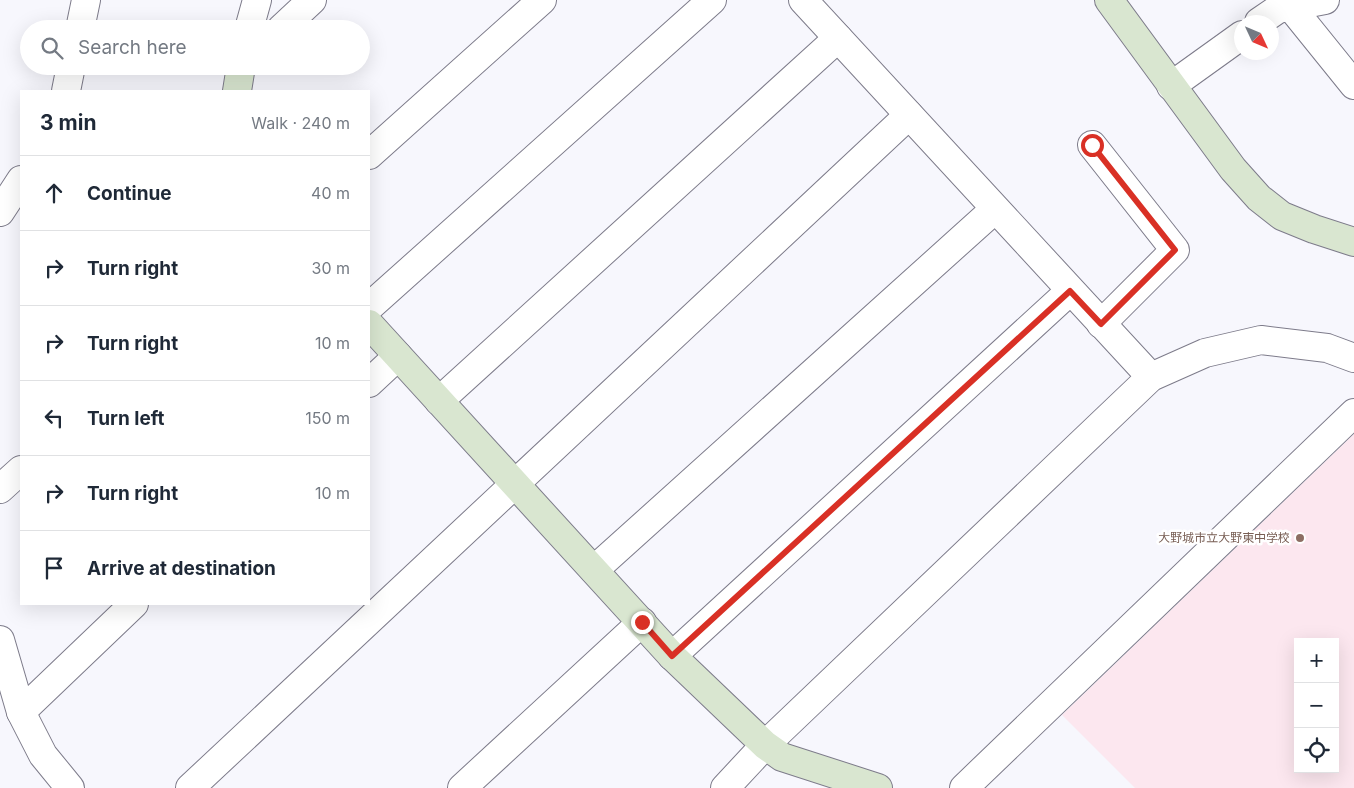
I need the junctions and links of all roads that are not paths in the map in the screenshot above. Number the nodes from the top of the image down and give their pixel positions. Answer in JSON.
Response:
{"nodes":[{"id":1,"x":86,"y":0,"type":"edge"},
{"id":2,"x":258,"y":0,"type":"edge"},
{"id":3,"x":312,"y":0,"type":"edge"},
{"id":4,"x":542,"y":0,"type":"edge"},
{"id":5,"x":712,"y":0,"type":"edge"},
{"id":6,"x":803,"y":0,"type":"edge"},
{"id":7,"x":1109,"y":0,"type":"edge"},
{"id":8,"x":1325,"y":0,"type":"edge"},
{"id":9,"x":1291,"y":7,"type":"junction"},
{"id":10,"x":1269,"y":15,"type":"edge"},
{"id":11,"x":82,"y":20,"type":"edge"},
{"id":12,"x":252,"y":20,"type":"edge"},
{"id":13,"x":291,"y":20,"type":"edge"},
{"id":14,"x":838,"y":38,"type":"junction"},
{"id":15,"x":1234,"y":41,"type":"edge"},
{"id":16,"x":69,"y":75,"type":"edge"},
{"id":17,"x":239,"y":75,"type":"edge"},
{"id":18,"x":1354,"y":85,"type":"edge"},
{"id":19,"x":1171,"y":86,"type":"junction"},
{"id":20,"x":66,"y":90,"type":"edge"},
{"id":21,"x":236,"y":90,"type":"edge"},
{"id":22,"x":909,"y":115,"type":"junction"},
{"id":23,"x":1092,"y":145,"type":"dead end"},
{"id":24,"x":370,"y":154,"type":"edge"},
{"id":25,"x":20,"y":182,"type":"edge"},
{"id":26,"x":995,"y":209,"type":"junction"},
{"id":27,"x":0,"y":212,"type":"edge"},
{"id":28,"x":1354,"y":242,"type":"edge"},
{"id":29,"x":1070,"y":291,"type":"junction"},
{"id":30,"x":370,"y":306,"type":"edge"},
{"id":31,"x":1101,"y":324,"type":"junction"},
{"id":32,"x":370,"y":325,"type":"edge"},
{"id":33,"x":398,"y":356,"type":"junction"},
{"id":34,"x":1354,"y":358,"type":"edge"},
{"id":35,"x":1152,"y":377,"type":"junction"},
{"id":36,"x":370,"y":382,"type":"edge"},
{"id":37,"x":439,"y":401,"type":"junction"},
{"id":38,"x":1354,"y":413,"type":"edge"},
{"id":39,"x":20,"y":471,"type":"edge"},
{"id":40,"x":515,"y":484,"type":"junction"},
{"id":41,"x":0,"y":489,"type":"edge"},
{"id":42,"x":594,"y":570,"type":"junction"},
{"id":43,"x":133,"y":605,"type":"edge"},
{"id":44,"x":642,"y":622,"type":"junction"},
{"id":45,"x":0,"y":640,"type":"edge"},
{"id":46,"x":672,"y":656,"type":"junction"},
{"id":47,"x":21,"y":712,"type":"junction"},
{"id":48,"x":765,"y":745,"type":"junction"},
{"id":49,"x":70,"y":788,"type":"edge"},
{"id":50,"x":190,"y":788,"type":"edge"},
{"id":51,"x":462,"y":788,"type":"edge"},
{"id":52,"x":725,"y":788,"type":"edge"},
{"id":53,"x":878,"y":788,"type":"edge"},
{"id":54,"x":964,"y":788,"type":"edge"}],
"edges":[{"from":1,"to":11,"type":"street"},
{"from":2,"to":12,"type":"street"},
{"from":3,"to":13,"type":"street"},
{"from":4,"to":24,"type":"street"},
{"from":5,"to":30,"type":"street"},
{"from":6,"to":14,"type":"street"},
{"from":7,"to":19,"type":"street"},
{"from":8,"to":9,"type":"street"},
{"from":9,"to":10,"type":"street"},
{"from":9,"to":18,"type":"street"},
{"from":14,"to":22,"type":"street"},
{"from":14,"to":37,"type":"street"},
{"from":15,"to":19,"type":"street"},
{"from":16,"to":20,"type":"street"},
{"from":17,"to":21,"type":"street"},
{"from":19,"to":28,"type":"street"},
{"from":22,"to":26,"type":"street"},
{"from":22,"to":40,"type":"street"},
{"from":23,"to":31,"type":"street"},
{"from":25,"to":27,"type":"street"},
{"from":26,"to":29,"type":"street"},
{"from":26,"to":42,"type":"street"},
{"from":29,"to":31,"type":"street"},
{"from":29,"to":46,"type":"street"},
{"from":31,"to":35,"type":"street"},
{"from":32,"to":33,"type":"street"},
{"from":33,"to":36,"type":"street"},
{"from":33,"to":37,"type":"street"},
{"from":34,"to":35,"type":"street"},
{"from":35,"to":48,"type":"street"},
{"from":37,"to":40,"type":"street"},
{"from":38,"to":54,"type":"street"},
{"from":39,"to":41,"type":"street"},
{"from":40,"to":42,"type":"street"},
{"from":40,"to":50,"type":"street"},
{"from":42,"to":44,"type":"street"},
{"from":43,"to":47,"type":"street"},
{"from":44,"to":46,"type":"street"},
{"from":44,"to":51,"type":"street"},
{"from":45,"to":47,"type":"street"},
{"from":46,"to":48,"type":"street"},
{"from":47,"to":49,"type":"street"},
{"from":48,"to":52,"type":"street"},
{"from":48,"to":53,"type":"street"}]}
